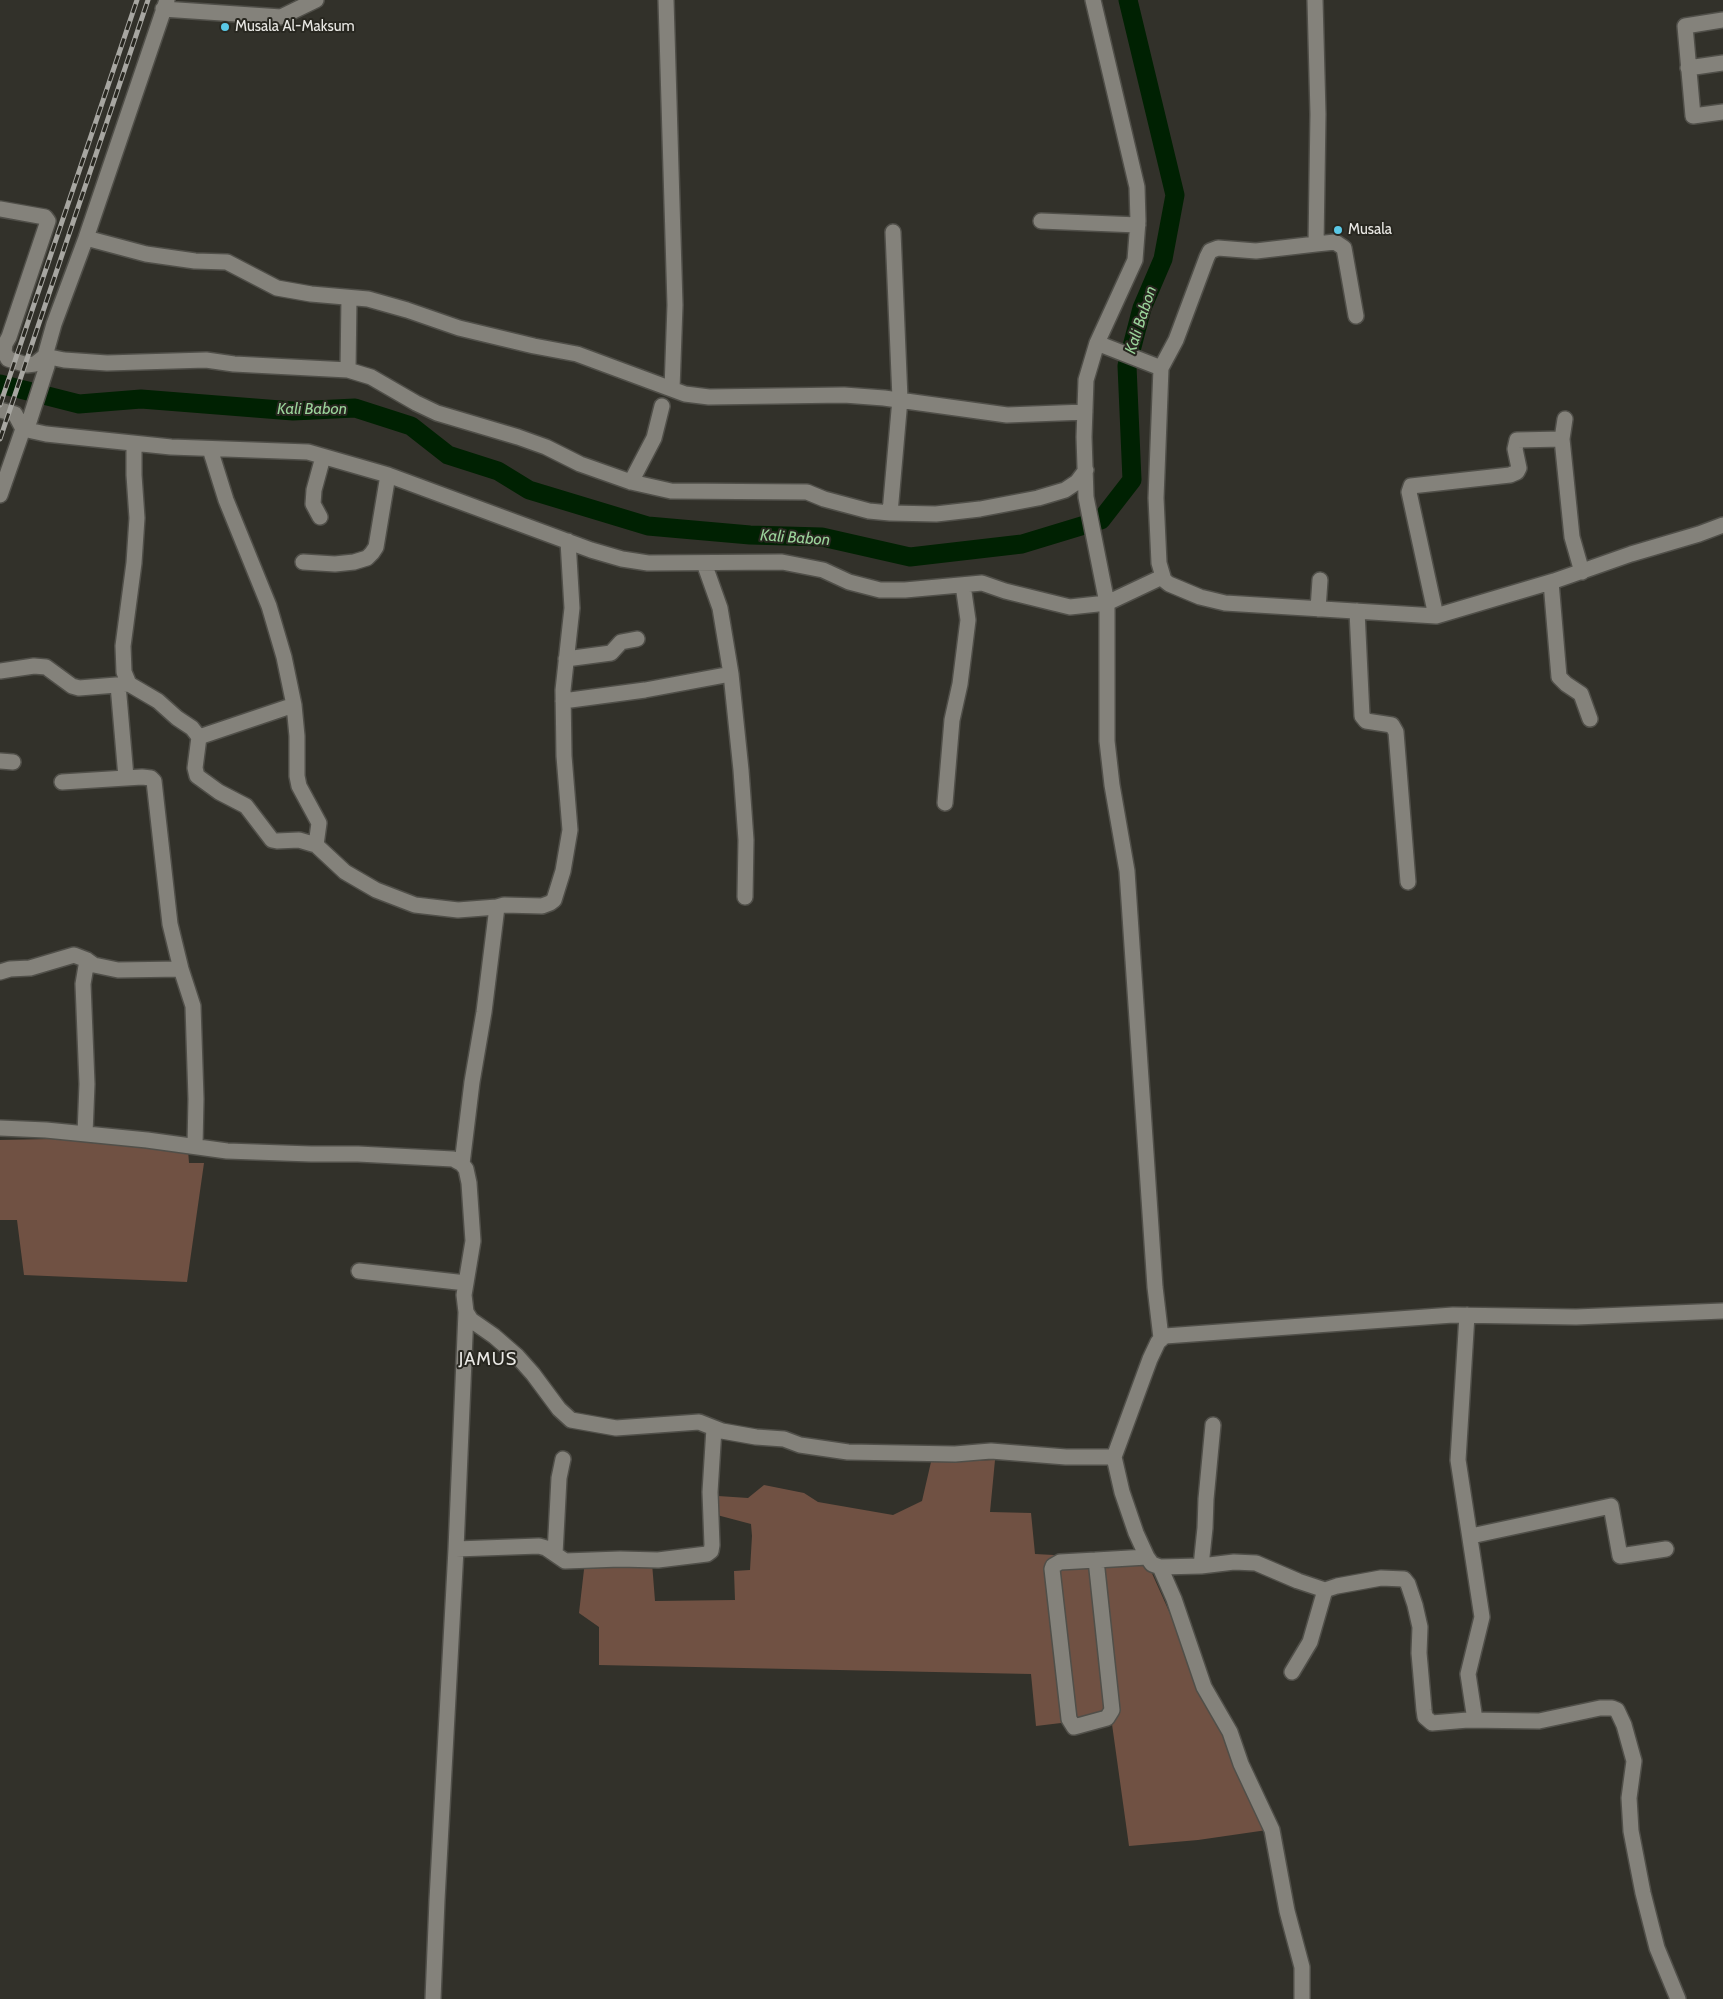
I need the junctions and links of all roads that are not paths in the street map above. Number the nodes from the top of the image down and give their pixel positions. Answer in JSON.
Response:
{"nodes":[{"id":1,"x":316,"y":0,"type":"edge"},
{"id":2,"x":666,"y":0,"type":"edge"},
{"id":3,"x":1092,"y":0,"type":"edge"},
{"id":4,"x":1315,"y":0,"type":"edge"},
{"id":5,"x":165,"y":4,"type":"edge"},
{"id":6,"x":1723,"y":20,"type":"edge"},
{"id":7,"x":1723,"y":62,"type":"edge"},
{"id":8,"x":1688,"y":68,"type":"junction"},
{"id":9,"x":1723,"y":112,"type":"edge"},
{"id":10,"x":0,"y":209,"type":"edge"},
{"id":11,"x":1041,"y":221,"type":"dead end"},
{"id":12,"x":1138,"y":225,"type":"junction"},
{"id":13,"x":893,"y":232,"type":"dead end"},
{"id":14,"x":86,"y":238,"type":"junction"},
{"id":15,"x":1316,"y":244,"type":"junction"},
{"id":16,"x":349,"y":298,"type":"junction"},
{"id":17,"x":1356,"y":316,"type":"dead end"},
{"id":18,"x":2,"y":344,"type":"edge"},
{"id":19,"x":1101,"y":345,"type":"junction"},
{"id":20,"x":46,"y":361,"type":"junction"},
{"id":21,"x":1158,"y":367,"type":"junction"},
{"id":22,"x":348,"y":370,"type":"junction"},
{"id":23,"x":672,"y":389,"type":"junction"},
{"id":24,"x":900,"y":400,"type":"junction"},
{"id":25,"x":662,"y":406,"type":"dead end"},
{"id":26,"x":0,"y":410,"type":"edge"},
{"id":27,"x":1085,"y":412,"type":"junction"},
{"id":28,"x":1565,"y":419,"type":"dead end"},
{"id":29,"x":26,"y":426,"type":"junction"},
{"id":30,"x":1562,"y":439,"type":"junction"},
{"id":31,"x":134,"y":444,"type":"junction"},
{"id":32,"x":210,"y":449,"type":"junction"},
{"id":33,"x":323,"y":457,"type":"junction"},
{"id":34,"x":1086,"y":470,"type":"junction"},
{"id":35,"x":388,"y":475,"type":"junction"},
{"id":36,"x":631,"y":482,"type":"junction"},
{"id":37,"x":0,"y":495,"type":"edge"},
{"id":38,"x":890,"y":514,"type":"junction"},
{"id":39,"x":320,"y":517,"type":"dead end"},
{"id":40,"x":1723,"y":525,"type":"edge"},
{"id":41,"x":568,"y":541,"type":"junction"},
{"id":42,"x":303,"y":562,"type":"dead end"},
{"id":43,"x":704,"y":563,"type":"junction"},
{"id":44,"x":1582,"y":572,"type":"junction"},
{"id":45,"x":1162,"y":578,"type":"junction"},
{"id":46,"x":1320,"y":580,"type":"dead end"},
{"id":47,"x":1551,"y":582,"type":"junction"},
{"id":48,"x":963,"y":584,"type":"junction"},
{"id":49,"x":1107,"y":603,"type":"junction"},
{"id":50,"x":1318,"y":609,"type":"junction"},
{"id":51,"x":1357,"y":611,"type":"junction"},
{"id":52,"x":1436,"y":616,"type":"junction"},
{"id":53,"x":637,"y":640,"type":"dead end"},
{"id":54,"x":566,"y":659,"type":"junction"},
{"id":55,"x":0,"y":671,"type":"edge"},
{"id":56,"x":731,"y":674,"type":"junction"},
{"id":57,"x":124,"y":685,"type":"junction"},
{"id":58,"x":563,"y":701,"type":"junction"},
{"id":59,"x":294,"y":705,"type":"junction"},
{"id":60,"x":1590,"y":719,"type":"dead end"},
{"id":61,"x":199,"y":737,"type":"junction"},
{"id":62,"x":126,"y":777,"type":"junction"},
{"id":63,"x":62,"y":782,"type":"dead end"},
{"id":64,"x":945,"y":803,"type":"dead end"},
{"id":65,"x":316,"y":845,"type":"junction"},
{"id":66,"x":1408,"y":882,"type":"dead end"},
{"id":67,"x":746,"y":897,"type":"dead end"},
{"id":68,"x":497,"y":907,"type":"junction"},
{"id":69,"x":87,"y":960,"type":"junction"},
{"id":70,"x":181,"y":969,"type":"junction"},
{"id":71,"x":0,"y":972,"type":"edge"},
{"id":72,"x":0,"y":1128,"type":"edge"},
{"id":73,"x":85,"y":1134,"type":"junction"},
{"id":74,"x":195,"y":1145,"type":"junction"},
{"id":75,"x":462,"y":1164,"type":"junction"},
{"id":76,"x":359,"y":1270,"type":"dead end"},
{"id":77,"x":466,"y":1283,"type":"junction"},
{"id":78,"x":1723,"y":1311,"type":"edge"},
{"id":79,"x":466,"y":1312,"type":"junction"},
{"id":80,"x":1467,"y":1315,"type":"junction"},
{"id":81,"x":1161,"y":1338,"type":"junction"},
{"id":82,"x":1213,"y":1425,"type":"dead end"},
{"id":83,"x":714,"y":1428,"type":"junction"},
{"id":84,"x":1114,"y":1457,"type":"junction"},
{"id":85,"x":563,"y":1459,"type":"dead end"},
{"id":86,"x":1471,"y":1536,"type":"junction"},
{"id":87,"x":456,"y":1549,"type":"junction"},
{"id":88,"x":1666,"y":1549,"type":"dead end"},
{"id":89,"x":555,"y":1554,"type":"junction"},
{"id":90,"x":1147,"y":1557,"type":"junction"},
{"id":91,"x":1096,"y":1560,"type":"junction"},
{"id":92,"x":1200,"y":1566,"type":"junction"},
{"id":93,"x":1160,"y":1567,"type":"junction"},
{"id":94,"x":1324,"y":1590,"type":"junction"},
{"id":95,"x":1292,"y":1672,"type":"dead end"},
{"id":96,"x":1475,"y":1720,"type":"junction"},
{"id":97,"x":433,"y":1999,"type":"edge"},
{"id":98,"x":1302,"y":1999,"type":"edge"},
{"id":99,"x":1678,"y":1999,"type":"edge"}],
"edges":[{"from":1,"to":5,"type":"street"},
{"from":2,"to":23,"type":"street"},
{"from":3,"to":12,"type":"street"},
{"from":4,"to":15,"type":"street"},
{"from":5,"to":14,"type":"street"},
{"from":6,"to":8,"type":"street"},
{"from":7,"to":8,"type":"street"},
{"from":8,"to":9,"type":"street"},
{"from":10,"to":18,"type":"street"},
{"from":11,"to":12,"type":"street"},
{"from":12,"to":19,"type":"street"},
{"from":13,"to":24,"type":"street"},
{"from":14,"to":16,"type":"street"},
{"from":14,"to":20,"type":"street"},
{"from":15,"to":17,"type":"street"},
{"from":15,"to":21,"type":"street"},
{"from":16,"to":22,"type":"street"},
{"from":16,"to":23,"type":"street"},
{"from":18,"to":20,"type":"street"},
{"from":19,"to":21,"type":"street"},
{"from":19,"to":27,"type":"street"},
{"from":20,"to":22,"type":"street"},
{"from":20,"to":29,"type":"street"},
{"from":21,"to":45,"type":"street"},
{"from":22,"to":36,"type":"street"},
{"from":23,"to":24,"type":"street"},
{"from":24,"to":27,"type":"street"},
{"from":24,"to":38,"type":"street"},
{"from":25,"to":36,"type":"street"},
{"from":26,"to":29,"type":"street"},
{"from":27,"to":34,"type":"street"},
{"from":28,"to":30,"type":"street"},
{"from":29,"to":31,"type":"street"},
{"from":29,"to":37,"type":"street"},
{"from":30,"to":44,"type":"street"},
{"from":30,"to":52,"type":"street"},
{"from":31,"to":32,"type":"street"},
{"from":31,"to":57,"type":"street"},
{"from":32,"to":33,"type":"street"},
{"from":32,"to":59,"type":"street"},
{"from":33,"to":35,"type":"street"},
{"from":33,"to":39,"type":"street"},
{"from":34,"to":38,"type":"street"},
{"from":34,"to":49,"type":"street"},
{"from":35,"to":41,"type":"street"},
{"from":35,"to":42,"type":"street"},
{"from":36,"to":38,"type":"street"},
{"from":40,"to":44,"type":"street"},
{"from":41,"to":43,"type":"street"},
{"from":41,"to":54,"type":"street"},
{"from":43,"to":48,"type":"street"},
{"from":43,"to":56,"type":"street"},
{"from":44,"to":47,"type":"street"},
{"from":45,"to":49,"type":"street"},
{"from":45,"to":50,"type":"street"},
{"from":46,"to":50,"type":"street"},
{"from":47,"to":52,"type":"street"},
{"from":47,"to":60,"type":"street"},
{"from":48,"to":49,"type":"street"},
{"from":48,"to":64,"type":"street"},
{"from":49,"to":81,"type":"street"},
{"from":50,"to":51,"type":"street"},
{"from":51,"to":52,"type":"street"},
{"from":51,"to":66,"type":"street"},
{"from":53,"to":54,"type":"street"},
{"from":54,"to":58,"type":"street"},
{"from":55,"to":57,"type":"street"},
{"from":56,"to":58,"type":"street"},
{"from":56,"to":67,"type":"street"},
{"from":57,"to":61,"type":"street"},
{"from":57,"to":62,"type":"street"},
{"from":58,"to":68,"type":"street"},
{"from":59,"to":61,"type":"street"},
{"from":59,"to":65,"type":"street"},
{"from":61,"to":65,"type":"street"},
{"from":62,"to":63,"type":"street"},
{"from":62,"to":70,"type":"street"},
{"from":65,"to":68,"type":"street"},
{"from":68,"to":75,"type":"street"},
{"from":69,"to":70,"type":"street"},
{"from":69,"to":71,"type":"street"},
{"from":69,"to":73,"type":"street"},
{"from":70,"to":74,"type":"street"},
{"from":72,"to":73,"type":"street"},
{"from":73,"to":74,"type":"street"},
{"from":74,"to":75,"type":"street"},
{"from":75,"to":77,"type":"street"},
{"from":76,"to":77,"type":"street"},
{"from":77,"to":79,"type":"street"},
{"from":78,"to":80,"type":"street"},
{"from":79,"to":83,"type":"street"},
{"from":79,"to":87,"type":"street"},
{"from":80,"to":81,"type":"street"},
{"from":80,"to":86,"type":"street"},
{"from":81,"to":84,"type":"street"},
{"from":82,"to":92,"type":"street"},
{"from":83,"to":84,"type":"street"},
{"from":83,"to":89,"type":"street"},
{"from":84,"to":90,"type":"street"},
{"from":85,"to":89,"type":"street"},
{"from":86,"to":88,"type":"street"},
{"from":86,"to":96,"type":"street"},
{"from":87,"to":89,"type":"street"},
{"from":87,"to":97,"type":"street"},
{"from":90,"to":91,"type":"street"},
{"from":90,"to":93,"type":"street"},
{"from":91,"to":91,"type":"street"},
{"from":92,"to":93,"type":"street"},
{"from":92,"to":94,"type":"street"},
{"from":93,"to":98,"type":"street"},
{"from":94,"to":95,"type":"street"},
{"from":94,"to":96,"type":"street"},
{"from":96,"to":99,"type":"street"}]}
